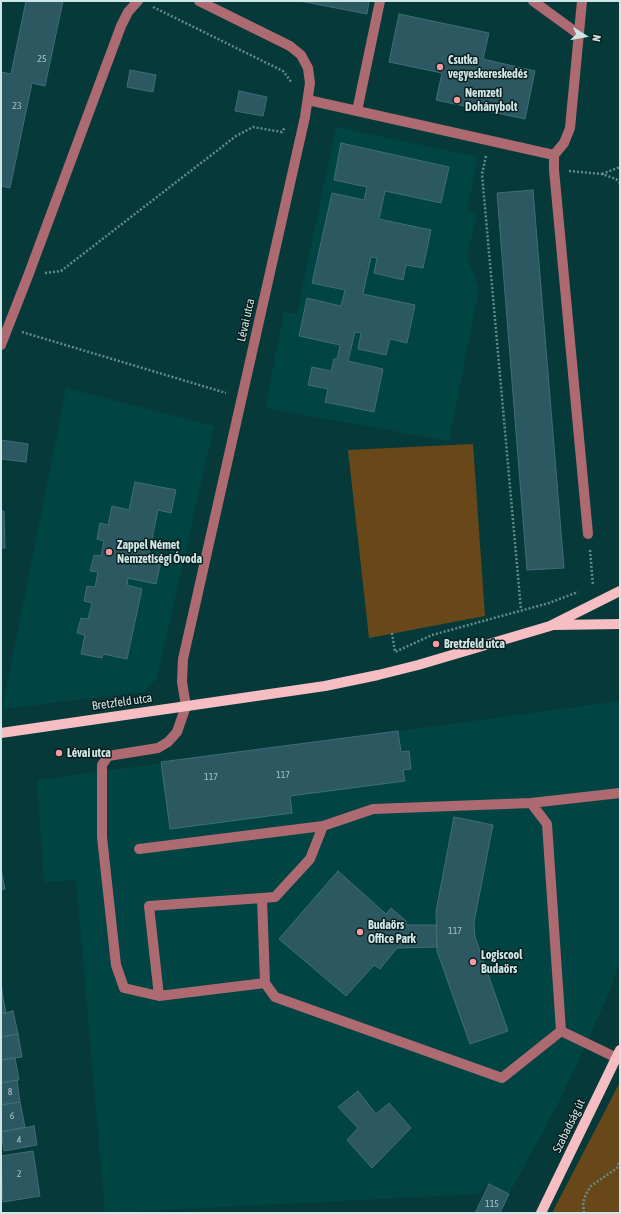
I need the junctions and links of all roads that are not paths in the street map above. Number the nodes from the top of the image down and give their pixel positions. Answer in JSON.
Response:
{"nodes":[{"id":1,"x":138,"y":1,"type":"edge"},
{"id":2,"x":199,"y":1,"type":"edge"},
{"id":3,"x":380,"y":1,"type":"edge"},
{"id":4,"x":533,"y":1,"type":"edge"},
{"id":5,"x":582,"y":1,"type":"edge"},
{"id":6,"x":578,"y":33,"type":"junction"},
{"id":7,"x":308,"y":100,"type":"junction"},
{"id":8,"x":357,"y":111,"type":"junction"},
{"id":9,"x":554,"y":155,"type":"junction"},
{"id":10,"x":1,"y":344,"type":"edge"},
{"id":11,"x":588,"y":534,"type":"road end"},
{"id":12,"x":620,"y":591,"type":"edge"},
{"id":13,"x":620,"y":624,"type":"edge"},
{"id":14,"x":550,"y":626,"type":"junction"},
{"id":15,"x":186,"y":706,"type":"junction"},
{"id":16,"x":1,"y":733,"type":"edge"},
{"id":17,"x":620,"y":793,"type":"edge"},
{"id":18,"x":531,"y":803,"type":"junction"},
{"id":19,"x":323,"y":826,"type":"junction"},
{"id":20,"x":138,"y":849,"type":"dead end"},
{"id":21,"x":262,"y":898,"type":"junction"},
{"id":22,"x":265,"y":983,"type":"junction"},
{"id":23,"x":158,"y":996,"type":"junction"},
{"id":24,"x":561,"y":1031,"type":"junction"},
{"id":25,"x":618,"y":1054,"type":"edge"},
{"id":26,"x":541,"y":1213,"type":"edge"}],
"edges":[{"from":1,"to":10,"type":"street"},
{"from":2,"to":7,"type":"street","name":"Lévai utca"},
{"from":3,"to":8,"type":"street"},
{"from":4,"to":6,"type":"street"},
{"from":5,"to":6,"type":"street"},
{"from":6,"to":9,"type":"street"},
{"from":7,"to":8,"type":"street"},
{"from":7,"to":15,"type":"street","name":"Lévai utca"},
{"from":8,"to":9,"type":"street"},
{"from":9,"to":11,"type":"street"},
{"from":12,"to":14,"type":"main road","name":"Bretzfeld utca"},
{"from":13,"to":14,"type":"main road","name":"Bretzfeld utca"},
{"from":14,"to":15,"type":"main road","name":"Bretzfeld utca"},
{"from":15,"to":16,"type":"main road","name":"Bretzfeld utca"},
{"from":15,"to":23,"type":"street"},
{"from":17,"to":18,"type":"street"},
{"from":18,"to":19,"type":"street"},
{"from":18,"to":24,"type":"street"},
{"from":19,"to":20,"type":"street"},
{"from":19,"to":21,"type":"street"},
{"from":21,"to":22,"type":"street"},
{"from":21,"to":23,"type":"street"},
{"from":22,"to":23,"type":"street"},
{"from":22,"to":24,"type":"street"},
{"from":24,"to":25,"type":"street"},
{"from":25,"to":26,"type":"main road","name":"Szabadság út"}]}
